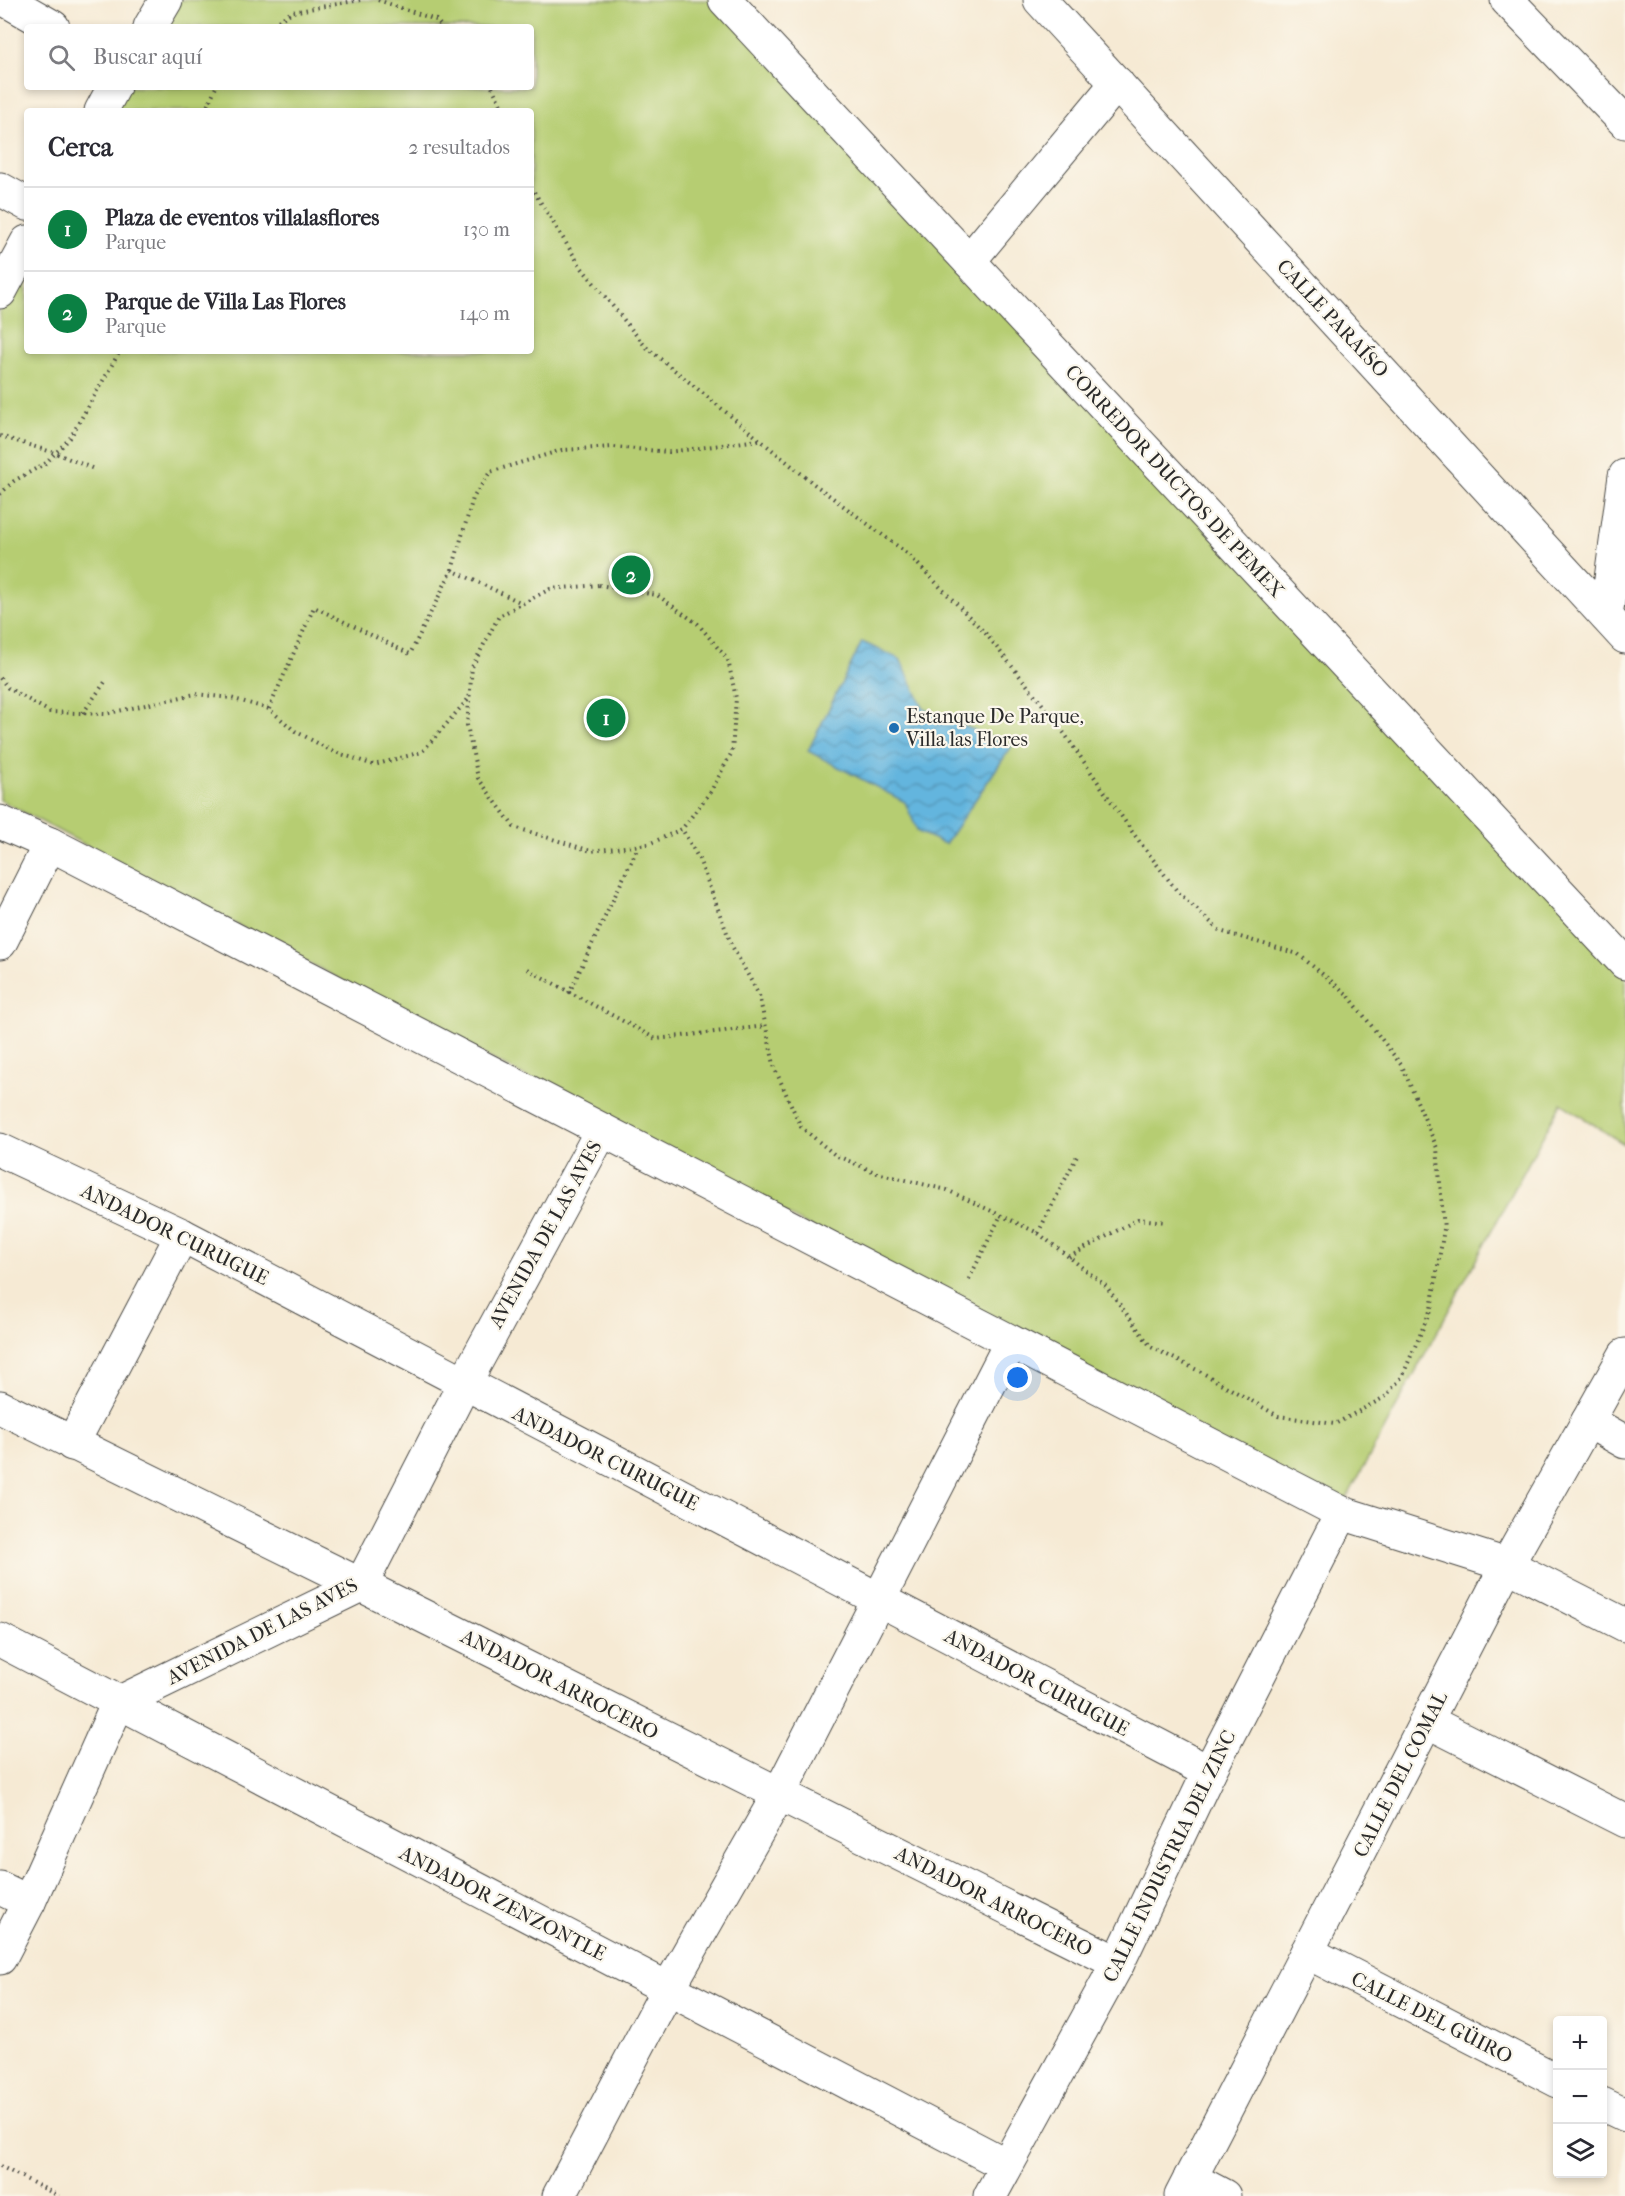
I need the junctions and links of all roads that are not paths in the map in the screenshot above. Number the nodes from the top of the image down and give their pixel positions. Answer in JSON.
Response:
{"nodes":[{"id":1,"x":6,"y":0,"type":"edge"},
{"id":2,"x":166,"y":0,"type":"edge"},
{"id":3,"x":725,"y":0,"type":"edge"},
{"id":4,"x":1040,"y":0,"type":"edge"},
{"id":5,"x":1507,"y":0,"type":"edge"},
{"id":6,"x":48,"y":24,"type":"edge"},
{"id":7,"x":152,"y":24,"type":"edge"},
{"id":8,"x":1117,"y":83,"type":"junction"},
{"id":9,"x":112,"y":90,"type":"edge"},
{"id":10,"x":103,"y":108,"type":"edge"},
{"id":11,"x":1625,"y":122,"type":"edge"},
{"id":12,"x":0,"y":189,"type":"edge"},
{"id":13,"x":24,"y":202,"type":"edge"},
{"id":14,"x":24,"y":248,"type":"edge"},
{"id":15,"x":969,"y":261,"type":"junction"},
{"id":16,"x":0,"y":292,"type":"edge"},
{"id":17,"x":1625,"y":476,"type":"edge"},
{"id":18,"x":1615,"y":626,"type":"edge"},
{"id":19,"x":0,"y":822,"type":"edge"},
{"id":20,"x":50,"y":844,"type":"junction"},
{"id":21,"x":0,"y":943,"type":"edge"},
{"id":22,"x":1625,"y":963,"type":"edge"},
{"id":23,"x":602,"y":1130,"type":"junction"},
{"id":24,"x":0,"y":1150,"type":"edge"},
{"id":25,"x":182,"y":1235,"type":"junction"},
{"id":26,"x":1011,"y":1342,"type":"junction"},
{"id":27,"x":1625,"y":1355,"type":"edge"},
{"id":28,"x":464,"y":1384,"type":"junction"},
{"id":29,"x":3,"y":1418,"type":"edge"},
{"id":30,"x":1588,"y":1421,"type":"junction"},
{"id":31,"x":1625,"y":1442,"type":"edge"},
{"id":32,"x":72,"y":1444,"type":"junction"},
{"id":33,"x":1342,"y":1513,"type":"junction"},
{"id":34,"x":1507,"y":1565,"type":"junction"},
{"id":35,"x":361,"y":1585,"type":"junction"},
{"id":36,"x":879,"y":1599,"type":"junction"},
{"id":37,"x":1625,"y":1625,"type":"edge"},
{"id":38,"x":0,"y":1640,"type":"edge"},
{"id":39,"x":118,"y":1703,"type":"junction"},
{"id":40,"x":1427,"y":1721,"type":"junction"},
{"id":41,"x":1209,"y":1772,"type":"junction"},
{"id":42,"x":779,"y":1794,"type":"junction"},
{"id":43,"x":1625,"y":1821,"type":"edge"},
{"id":44,"x":14,"y":1895,"type":"edge"},
{"id":45,"x":1307,"y":1952,"type":"junction"},
{"id":46,"x":0,"y":1958,"type":"edge"},
{"id":47,"x":1118,"y":1963,"type":"junction"},
{"id":48,"x":668,"y":1989,"type":"junction"},
{"id":49,"x":1553,"y":2079,"type":"edge"},
{"id":50,"x":1607,"y":2106,"type":"edge"},
{"id":51,"x":1625,"y":2115,"type":"edge"},
{"id":52,"x":1006,"y":2165,"type":"junction"},
{"id":53,"x":1186,"y":2187,"type":"edge"},
{"id":54,"x":563,"y":2194,"type":"edge"},
{"id":55,"x":990,"y":2196,"type":"edge"},
{"id":56,"x":1224,"y":2196,"type":"edge"}],
"edges":[{"from":1,"to":6,"type":"street"},
{"from":2,"to":7,"type":"street"},
{"from":3,"to":15,"type":"street","name":"CORREDOR DUCTOS DE PEMEX"},
{"from":4,"to":8,"type":"street","name":"CALLE PARAÍSO"},
{"from":5,"to":11,"type":"street"},
{"from":8,"to":15,"type":"street"},
{"from":8,"to":18,"type":"street","name":"CALLE PARAÍSO"},
{"from":9,"to":10,"type":"street"},
{"from":12,"to":13,"type":"street"},
{"from":14,"to":16,"type":"street"},
{"from":15,"to":22,"type":"street","name":"CORREDOR DUCTOS DE PEMEX"},
{"from":17,"to":18,"type":"street"},
{"from":19,"to":20,"type":"street"},
{"from":20,"to":21,"type":"street"},
{"from":20,"to":23,"type":"street"},
{"from":23,"to":26,"type":"street"},
{"from":23,"to":28,"type":"street","name":"AVENIDA DE LAS AVES"},
{"from":24,"to":25,"type":"street","name":"ANDADOR CURUGUE"},
{"from":25,"to":28,"type":"street","name":"ANDADOR CURUGUE"},
{"from":25,"to":32,"type":"street"},
{"from":26,"to":33,"type":"street"},
{"from":26,"to":36,"type":"street"},
{"from":27,"to":30,"type":"street","name":"CALLE DEL COMAL"},
{"from":28,"to":35,"type":"street","name":"AVENIDA DE LAS AVES"},
{"from":28,"to":36,"type":"street","name":"ANDADOR CURUGUE"},
{"from":29,"to":32,"type":"street","name":"ANDADOR ARROCERO"},
{"from":30,"to":31,"type":"street"},
{"from":30,"to":34,"type":"street","name":"CALLE DEL COMAL"},
{"from":32,"to":35,"type":"street","name":"ANDADOR ARROCERO"},
{"from":33,"to":34,"type":"street"},
{"from":33,"to":41,"type":"street","name":"CALLE INDUSTRIA DEL ZINC"},
{"from":34,"to":37,"type":"street"},
{"from":34,"to":40,"type":"street","name":"CALLE DEL COMAL"},
{"from":35,"to":39,"type":"street","name":"AVENIDA DE LAS AVES"},
{"from":35,"to":42,"type":"street","name":"ANDADOR ARROCERO"},
{"from":36,"to":41,"type":"street","name":"ANDADOR CURUGUE"},
{"from":36,"to":42,"type":"street"},
{"from":38,"to":39,"type":"street","name":"ANDADOR ZENZONTLE"},
{"from":39,"to":44,"type":"street"},
{"from":39,"to":48,"type":"street","name":"ANDADOR ZENZONTLE"},
{"from":40,"to":43,"type":"street"},
{"from":40,"to":45,"type":"street","name":"CALLE DEL COMAL"},
{"from":41,"to":47,"type":"street","name":"CALLE INDUSTRIA DEL ZINC"},
{"from":42,"to":47,"type":"street","name":"ANDADOR ARROCERO"},
{"from":42,"to":48,"type":"street"},
{"from":44,"to":46,"type":"street"},
{"from":45,"to":49,"type":"street","name":"CALLE DEL GÜIRO"},
{"from":45,"to":53,"type":"street","name":"CALLE DEL COMAL"},
{"from":47,"to":52,"type":"street","name":"CALLE INDUSTRIA DEL ZINC"},
{"from":48,"to":52,"type":"street","name":"ANDADOR ZENZONTLE"},
{"from":48,"to":54,"type":"street"},
{"from":50,"to":51,"type":"street"},
{"from":52,"to":55,"type":"street","name":"CALLE INDUSTRIA DEL ZINC"},
{"from":53,"to":56,"type":"street"}]}
